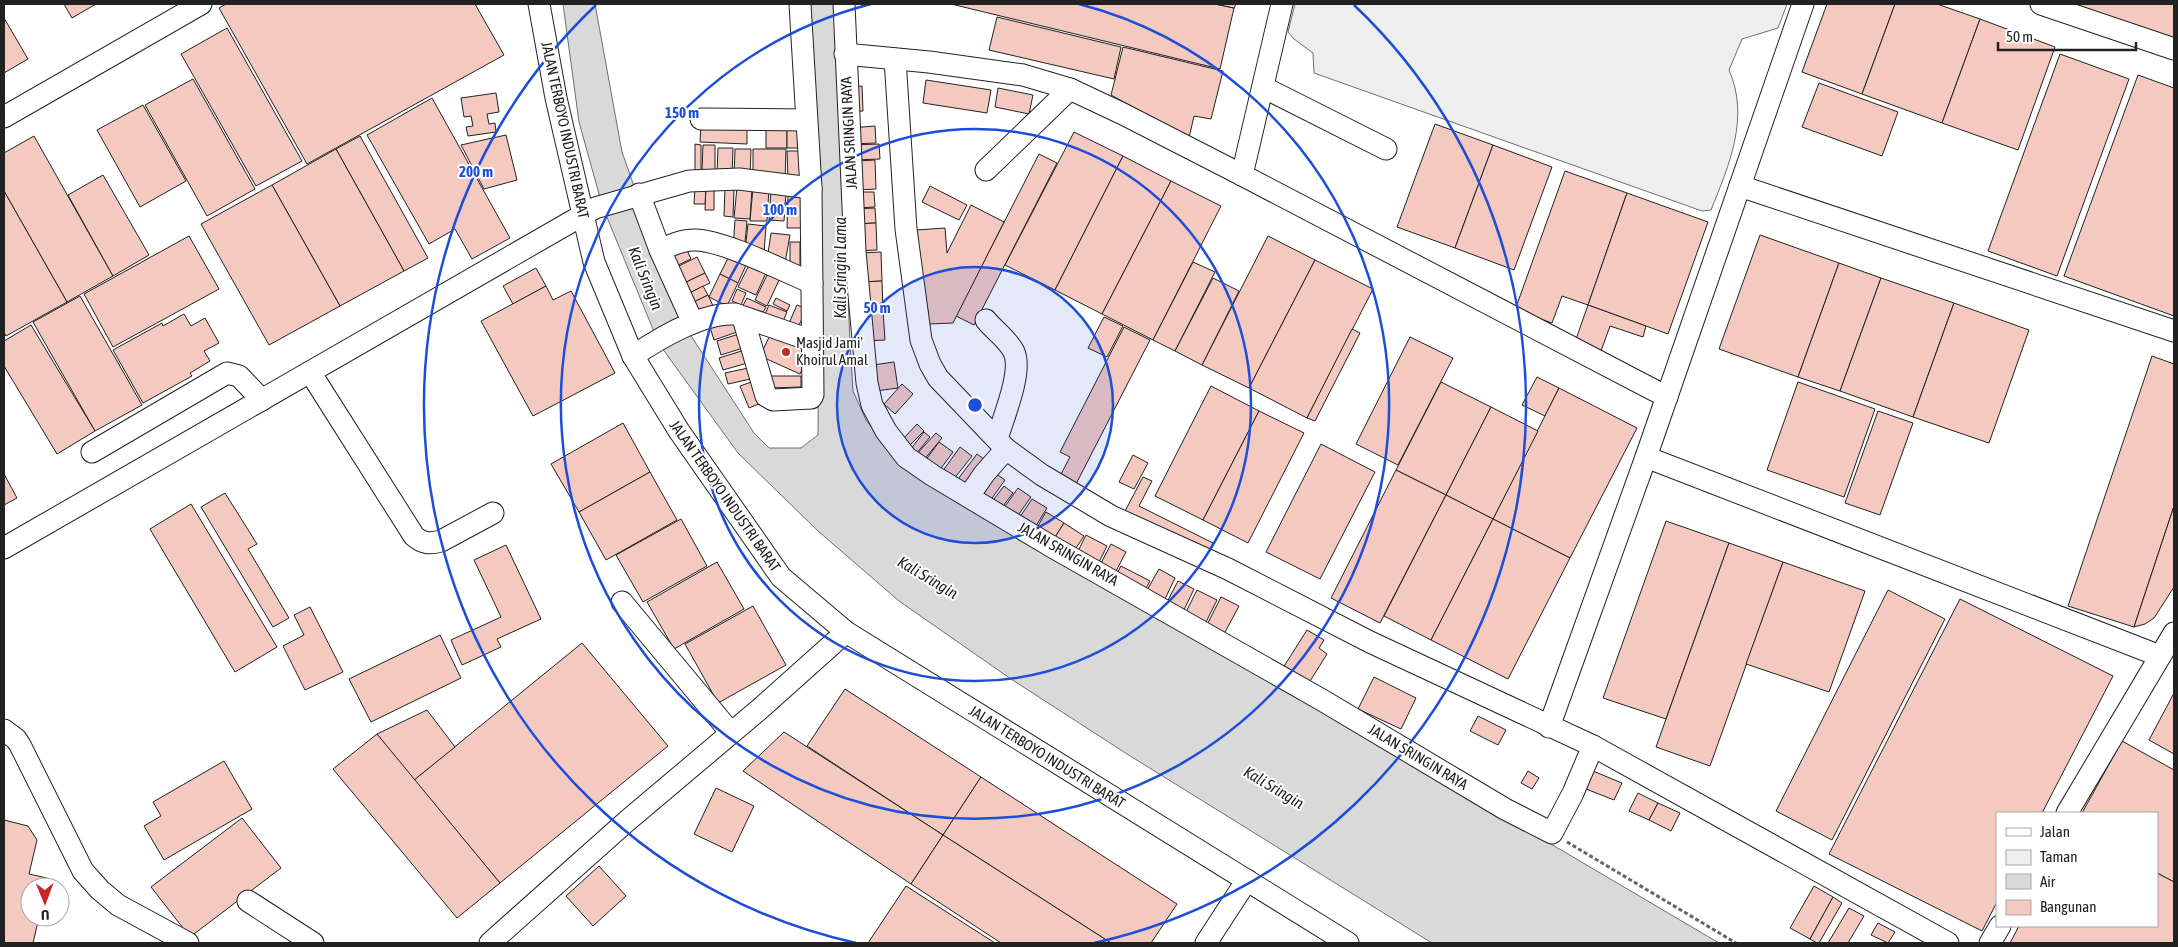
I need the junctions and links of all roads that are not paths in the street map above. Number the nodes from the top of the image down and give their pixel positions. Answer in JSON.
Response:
{"nodes":[{"id":1,"x":201,"y":4,"type":"edge"},
{"id":2,"x":539,"y":4,"type":"edge"},
{"id":3,"x":800,"y":4,"type":"edge"},
{"id":4,"x":844,"y":4,"type":"edge"},
{"id":5,"x":1282,"y":4,"type":"edge"},
{"id":6,"x":1803,"y":4,"type":"edge"},
{"id":7,"x":2041,"y":4,"type":"edge"},
{"id":8,"x":2174,"y":49,"type":"edge"},
{"id":9,"x":846,"y":54,"type":"junction"},
{"id":10,"x":895,"y":58,"type":"junction"},
{"id":11,"x":1263,"y":87,"type":"junction"},
{"id":12,"x":1070,"y":89,"type":"junction"},
{"id":13,"x":4,"y":117,"type":"edge"},
{"id":14,"x":701,"y":119,"type":"dead end"},
{"id":15,"x":806,"y":120,"type":"junction"},
{"id":16,"x":1386,"y":149,"type":"dead end"},
{"id":17,"x":986,"y":170,"type":"dead end"},
{"id":18,"x":1242,"y":175,"type":"junction"},
{"id":19,"x":1740,"y":186,"type":"junction"},
{"id":20,"x":811,"y":188,"type":"junction"},
{"id":21,"x":637,"y":195,"type":"junction"},
{"id":22,"x":589,"y":211,"type":"junction"},
{"id":23,"x":660,"y":250,"type":"junction"},
{"id":24,"x":812,"y":283,"type":"junction"},
{"id":25,"x":743,"y":318,"type":"junction"},
{"id":26,"x":986,"y":320,"type":"dead end"},
{"id":27,"x":691,"y":324,"type":"junction"},
{"id":28,"x":2174,"y":331,"type":"edge"},
{"id":29,"x":813,"y":341,"type":"junction"},
{"id":30,"x":638,"y":353,"type":"junction"},
{"id":31,"x":310,"y":372,"type":"junction"},
{"id":32,"x":1667,"y":397,"type":"junction"},
{"id":33,"x":262,"y":400,"type":"junction"},
{"id":34,"x":1001,"y":444,"type":"junction"},
{"id":35,"x":92,"y":452,"type":"dead end"},
{"id":36,"x":1646,"y":457,"type":"junction"},
{"id":37,"x":969,"y":496,"type":"junction"},
{"id":38,"x":493,"y":513,"type":"dead end"},
{"id":39,"x":4,"y":548,"type":"edge"},
{"id":40,"x":622,"y":602,"type":"dead end"},
{"id":41,"x":846,"y":632,"type":"junction"},
{"id":42,"x":2174,"y":633,"type":"edge"},
{"id":43,"x":2160,"y":656,"type":"junction"},
{"id":44,"x":1549,"y":726,"type":"junction"},
{"id":45,"x":4,"y":730,"type":"edge"},
{"id":46,"x":731,"y":732,"type":"junction"},
{"id":47,"x":1592,"y":746,"type":"junction"},
{"id":48,"x":2068,"y":812,"type":"edge"},
{"id":49,"x":1247,"y":880,"type":"junction"},
{"id":50,"x":248,"y":901,"type":"dead end"},
{"id":51,"x":1999,"y":927,"type":"edge"},
{"id":52,"x":153,"y":933,"type":"edge"},
{"id":53,"x":188,"y":943,"type":"edge"},
{"id":54,"x":313,"y":943,"type":"edge"},
{"id":55,"x":490,"y":943,"type":"edge"},
{"id":56,"x":1206,"y":943,"type":"edge"},
{"id":57,"x":1348,"y":943,"type":"edge"},
{"id":58,"x":1948,"y":943,"type":"edge"},
{"id":59,"x":1990,"y":943,"type":"edge"}],
"edges":[{"from":1,"to":13,"type":"street"},
{"from":2,"to":22,"type":"street","name":"JALAN TERBOYO INDUSTRI BARAT"},
{"from":3,"to":15,"type":"street"},
{"from":4,"to":9,"type":"street","name":"JALAN SRINGIN RAYA"},
{"from":5,"to":11,"type":"street"},
{"from":6,"to":19,"type":"street"},
{"from":7,"to":8,"type":"street"},
{"from":9,"to":10,"type":"street"},
{"from":9,"to":37,"type":"street","name":"JALAN SRINGIN RAYA"},
{"from":10,"to":12,"type":"street"},
{"from":10,"to":34,"type":"street"},
{"from":11,"to":16,"type":"street"},
{"from":11,"to":18,"type":"street"},
{"from":12,"to":17,"type":"street"},
{"from":12,"to":18,"type":"street"},
{"from":14,"to":15,"type":"street"},
{"from":15,"to":20,"type":"street"},
{"from":18,"to":32,"type":"street"},
{"from":19,"to":28,"type":"street"},
{"from":19,"to":32,"type":"street"},
{"from":20,"to":21,"type":"street"},
{"from":20,"to":24,"type":"street"},
{"from":21,"to":22,"type":"street"},
{"from":21,"to":23,"type":"street"},
{"from":22,"to":30,"type":"street","name":"JALAN TERBOYO INDUSTRI BARAT"},
{"from":22,"to":31,"type":"street"},
{"from":23,"to":24,"type":"street"},
{"from":23,"to":27,"type":"street"},
{"from":24,"to":29,"type":"street"},
{"from":25,"to":27,"type":"street"},
{"from":25,"to":29,"type":"street"},
{"from":25,"to":29,"type":"street"},
{"from":26,"to":34,"type":"street"},
{"from":27,"to":30,"type":"street"},
{"from":30,"to":41,"type":"street","name":"JALAN TERBOYO INDUSTRI BARAT"},
{"from":31,"to":33,"type":"street"},
{"from":31,"to":38,"type":"street"},
{"from":32,"to":36,"type":"street"},
{"from":33,"to":35,"type":"street"},
{"from":33,"to":39,"type":"street"},
{"from":34,"to":37,"type":"street"},
{"from":34,"to":44,"type":"street"},
{"from":36,"to":43,"type":"street"},
{"from":36,"to":44,"type":"street"},
{"from":37,"to":47,"type":"street","name":"JALAN SRINGIN RAYA"},
{"from":40,"to":46,"type":"street"},
{"from":41,"to":46,"type":"street"},
{"from":41,"to":49,"type":"street","name":"JALAN TERBOYO INDUSTRI BARAT"},
{"from":42,"to":43,"type":"street"},
{"from":43,"to":48,"type":"street"},
{"from":44,"to":47,"type":"street"},
{"from":45,"to":52,"type":"street"},
{"from":46,"to":55,"type":"street"},
{"from":47,"to":58,"type":"street"},
{"from":49,"to":56,"type":"street"},
{"from":49,"to":57,"type":"street","name":"JALAN TERBOYO INDUSTRI BARAT"},
{"from":50,"to":54,"type":"street"},
{"from":51,"to":59,"type":"street"},
{"from":52,"to":53,"type":"street"}]}
